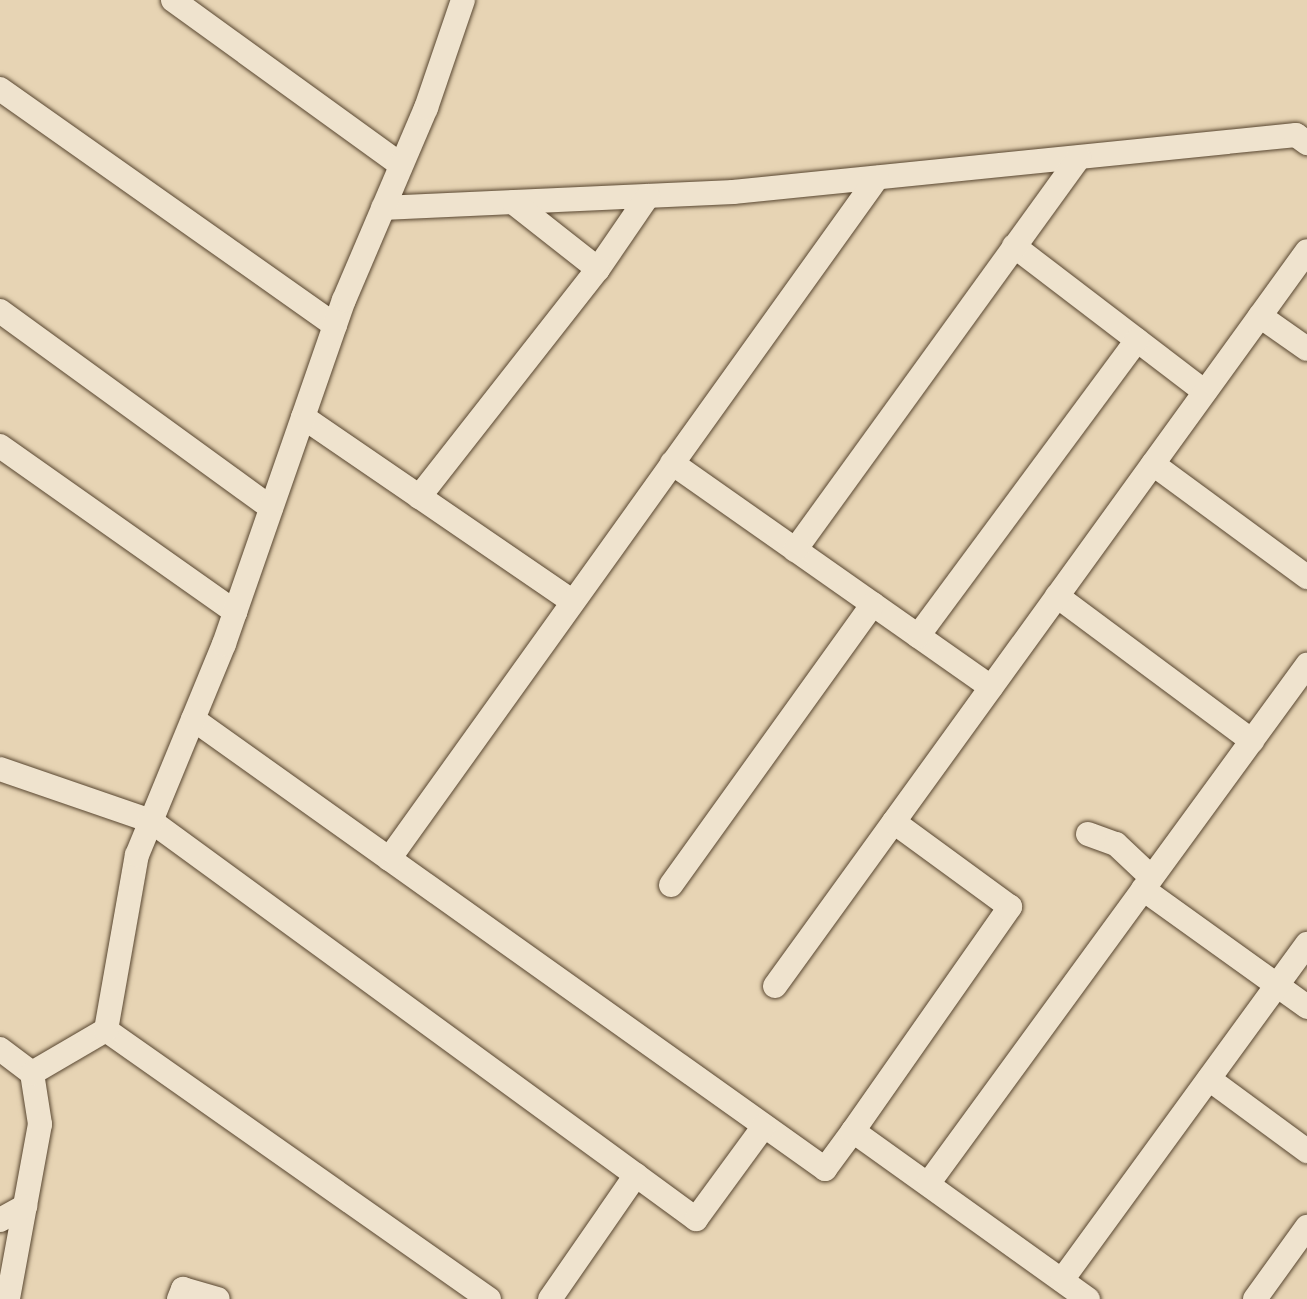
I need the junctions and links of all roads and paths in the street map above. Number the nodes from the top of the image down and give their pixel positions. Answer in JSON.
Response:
{"nodes":[{"id":1,"x":173,"y":0,"type":"edge"},
{"id":2,"x":463,"y":0,"type":"edge"},
{"id":3,"x":0,"y":89,"type":"edge"},
{"id":4,"x":1307,"y":143,"type":"edge"},
{"id":5,"x":1079,"y":158,"type":"junction"},
{"id":6,"x":401,"y":165,"type":"junction"},
{"id":7,"x":877,"y":178,"type":"junction"},
{"id":8,"x":648,"y":196,"type":"junction"},
{"id":9,"x":513,"y":202,"type":"junction"},
{"id":10,"x":383,"y":208,"type":"junction"},
{"id":11,"x":1014,"y":246,"type":"junction"},
{"id":12,"x":1307,"y":251,"type":"edge"},
{"id":13,"x":598,"y":269,"type":"junction"},
{"id":14,"x":0,"y":310,"type":"edge"},
{"id":15,"x":1260,"y":316,"type":"junction"},
{"id":16,"x":335,"y":325,"type":"junction"},
{"id":17,"x":1137,"y":340,"type":"junction"},
{"id":18,"x":1307,"y":349,"type":"edge"},
{"id":19,"x":1205,"y":392,"type":"junction"},
{"id":20,"x":303,"y":417,"type":"junction"},
{"id":21,"x":0,"y":446,"type":"edge"},
{"id":22,"x":672,"y":463,"type":"junction"},
{"id":23,"x":1153,"y":464,"type":"junction"},
{"id":24,"x":419,"y":496,"type":"junction"},
{"id":25,"x":271,"y":508,"type":"junction"},
{"id":26,"x":795,"y":550,"type":"junction"},
{"id":27,"x":1307,"y":577,"type":"edge"},
{"id":28,"x":1058,"y":596,"type":"junction"},
{"id":29,"x":573,"y":602,"type":"junction"},
{"id":30,"x":873,"y":604,"type":"junction"},
{"id":31,"x":235,"y":612,"type":"junction"},
{"id":32,"x":918,"y":636,"type":"junction"},
{"id":33,"x":1307,"y":665,"type":"edge"},
{"id":34,"x":991,"y":687,"type":"junction"},
{"id":35,"x":193,"y":719,"type":"junction"},
{"id":36,"x":1252,"y":741,"type":"junction"},
{"id":37,"x":0,"y":769,"type":"edge"},
{"id":38,"x":151,"y":821,"type":"junction"},
{"id":39,"x":894,"y":822,"type":"junction"},
{"id":40,"x":1088,"y":834,"type":"dead end"},
{"id":41,"x":389,"y":859,"type":"junction"},
{"id":42,"x":1147,"y":883,"type":"junction"},
{"id":43,"x":671,"y":885,"type":"dead end"},
{"id":44,"x":1307,"y":944,"type":"edge"},
{"id":45,"x":775,"y":986,"type":"dead end"},
{"id":46,"x":1276,"y":986,"type":"junction"},
{"id":47,"x":1307,"y":1007,"type":"edge"},
{"id":48,"x":106,"y":1030,"type":"junction"},
{"id":49,"x":0,"y":1049,"type":"edge"},
{"id":50,"x":32,"y":1073,"type":"junction"},
{"id":51,"x":1209,"y":1079,"type":"junction"},
{"id":52,"x":764,"y":1126,"type":"junction"},
{"id":53,"x":853,"y":1131,"type":"junction"},
{"id":54,"x":1307,"y":1151,"type":"edge"},
{"id":55,"x":636,"y":1175,"type":"junction"},
{"id":56,"x":928,"y":1184,"type":"junction"},
{"id":57,"x":25,"y":1206,"type":"junction"},
{"id":58,"x":0,"y":1220,"type":"edge"},
{"id":59,"x":1307,"y":1227,"type":"edge"},
{"id":60,"x":1062,"y":1280,"type":"junction"},
{"id":61,"x":8,"y":1299,"type":"edge"},
{"id":62,"x":179,"y":1299,"type":"edge"},
{"id":63,"x":218,"y":1299,"type":"edge"},
{"id":64,"x":489,"y":1299,"type":"edge"},
{"id":65,"x":550,"y":1299,"type":"edge"},
{"id":66,"x":1088,"y":1299,"type":"edge"},
{"id":67,"x":1255,"y":1299,"type":"edge"}],
"edges":[{"from":1,"to":6,"type":"street"},
{"from":2,"to":6,"type":"street"},
{"from":3,"to":16,"type":"street"},
{"from":4,"to":5,"type":"street"},
{"from":5,"to":7,"type":"street"},
{"from":5,"to":11,"type":"street"},
{"from":6,"to":10,"type":"street"},
{"from":7,"to":8,"type":"street"},
{"from":7,"to":22,"type":"street"},
{"from":8,"to":9,"type":"street"},
{"from":8,"to":13,"type":"street"},
{"from":9,"to":10,"type":"street"},
{"from":9,"to":13,"type":"street"},
{"from":10,"to":16,"type":"street"},
{"from":11,"to":17,"type":"street"},
{"from":11,"to":26,"type":"street"},
{"from":12,"to":15,"type":"street"},
{"from":13,"to":24,"type":"street"},
{"from":14,"to":25,"type":"street"},
{"from":15,"to":18,"type":"street"},
{"from":15,"to":19,"type":"street"},
{"from":16,"to":20,"type":"street"},
{"from":17,"to":19,"type":"street"},
{"from":17,"to":32,"type":"street"},
{"from":19,"to":23,"type":"street"},
{"from":20,"to":24,"type":"street"},
{"from":20,"to":25,"type":"street"},
{"from":21,"to":31,"type":"street"},
{"from":22,"to":26,"type":"street"},
{"from":22,"to":29,"type":"street"},
{"from":23,"to":27,"type":"street"},
{"from":23,"to":28,"type":"street"},
{"from":24,"to":29,"type":"street"},
{"from":25,"to":31,"type":"street"},
{"from":26,"to":30,"type":"street"},
{"from":28,"to":34,"type":"street"},
{"from":28,"to":36,"type":"street"},
{"from":29,"to":41,"type":"street"},
{"from":30,"to":32,"type":"street"},
{"from":30,"to":43,"type":"street"},
{"from":31,"to":35,"type":"street"},
{"from":32,"to":34,"type":"street"},
{"from":33,"to":36,"type":"street"},
{"from":34,"to":39,"type":"street"},
{"from":35,"to":38,"type":"street"},
{"from":35,"to":41,"type":"street"},
{"from":36,"to":42,"type":"street"},
{"from":37,"to":38,"type":"street"},
{"from":38,"to":48,"type":"street"},
{"from":38,"to":55,"type":"street"},
{"from":39,"to":45,"type":"street"},
{"from":39,"to":53,"type":"street"},
{"from":40,"to":42,"type":"street"},
{"from":41,"to":52,"type":"street"},
{"from":42,"to":46,"type":"street"},
{"from":42,"to":56,"type":"street"},
{"from":44,"to":46,"type":"street"},
{"from":46,"to":47,"type":"street"},
{"from":46,"to":51,"type":"street"},
{"from":48,"to":50,"type":"street"},
{"from":48,"to":64,"type":"street"},
{"from":49,"to":50,"type":"street"},
{"from":50,"to":57,"type":"street"},
{"from":51,"to":54,"type":"street"},
{"from":51,"to":60,"type":"street"},
{"from":52,"to":53,"type":"street"},
{"from":52,"to":55,"type":"street"},
{"from":53,"to":56,"type":"street"},
{"from":55,"to":65,"type":"street"},
{"from":56,"to":60,"type":"street"},
{"from":57,"to":58,"type":"street"},
{"from":57,"to":61,"type":"street"},
{"from":59,"to":67,"type":"street"},
{"from":60,"to":66,"type":"street"},
{"from":62,"to":63,"type":"street"}]}
